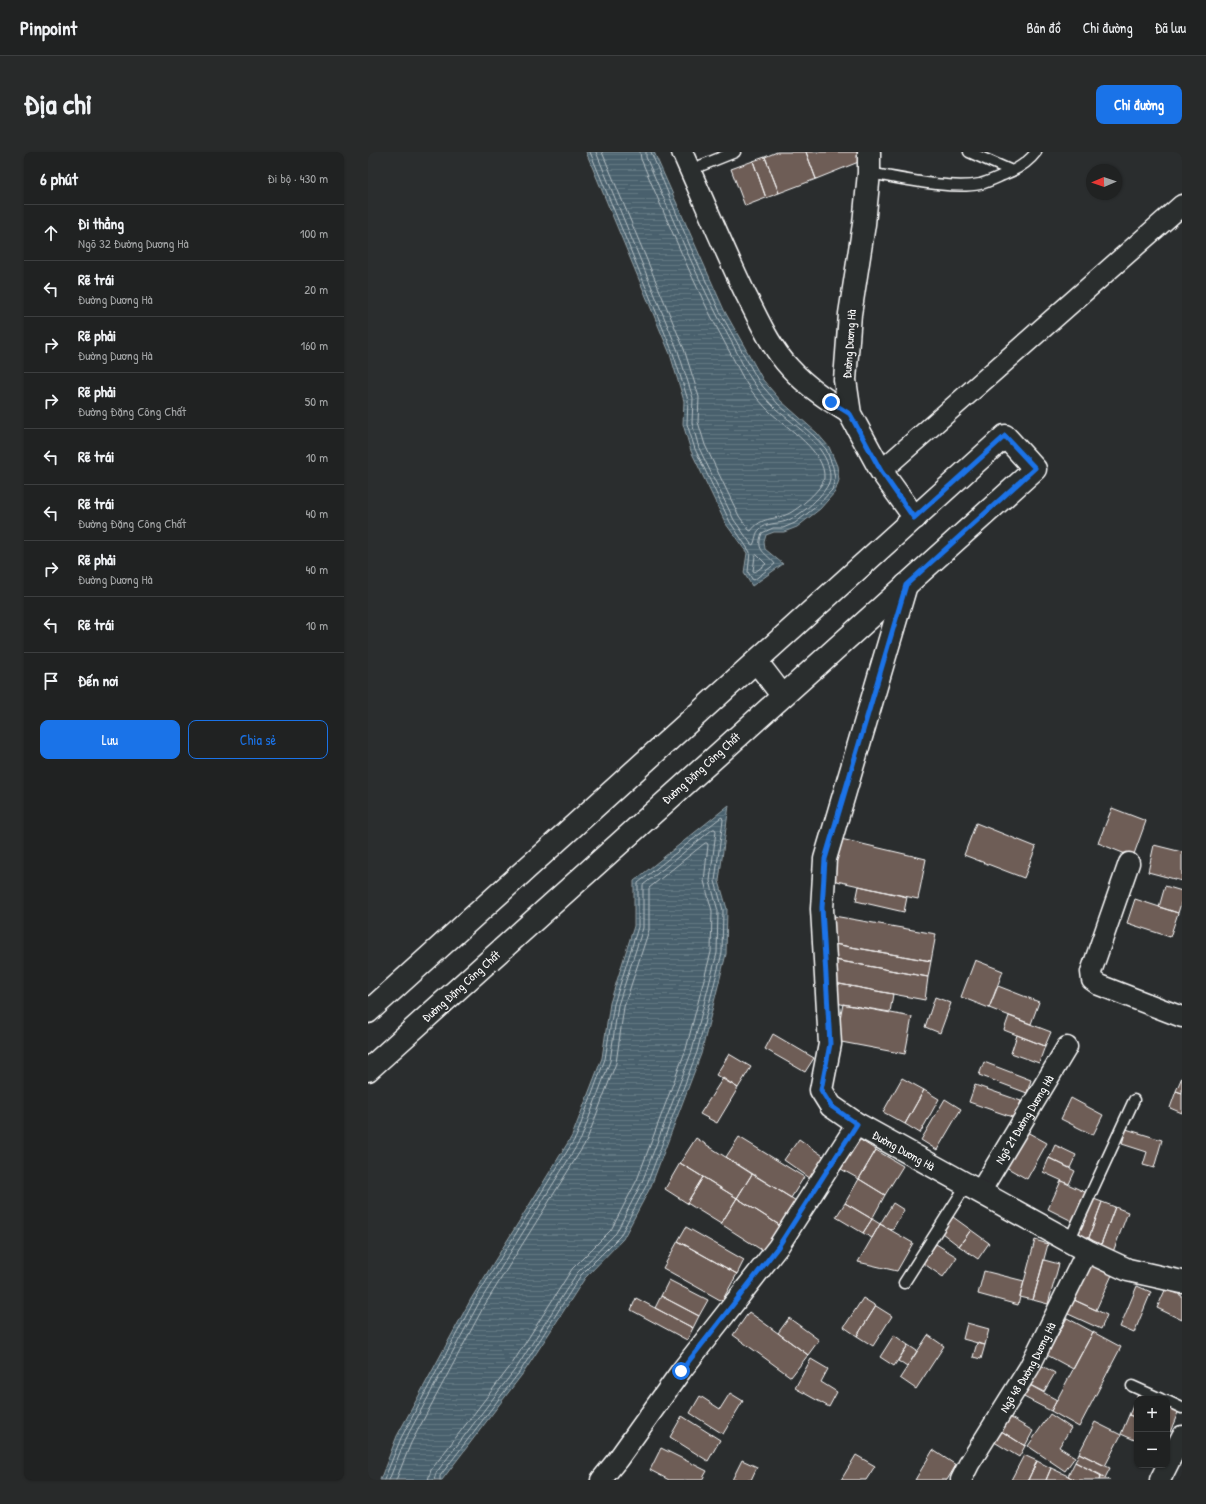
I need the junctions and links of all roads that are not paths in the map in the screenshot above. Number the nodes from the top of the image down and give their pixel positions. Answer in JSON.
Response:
{"nodes":[{"id":1,"x":682,"y":152,"type":"edge"},
{"id":2,"x":735,"y":152,"type":"edge"},
{"id":3,"x":969,"y":152,"type":"edge"},
{"id":4,"x":1036,"y":152,"type":"edge"},
{"id":5,"x":869,"y":163,"type":"edge"},
{"id":6,"x":690,"y":170,"type":"junction"},
{"id":7,"x":1012,"y":172,"type":"junction"},
{"id":8,"x":1182,"y":205,"type":"edge"},
{"id":9,"x":850,"y":414,"type":"junction"},
{"id":10,"x":881,"y":471,"type":"junction"},
{"id":11,"x":914,"y":518,"type":"junction"},
{"id":12,"x":906,"y":585,"type":"junction"},
{"id":13,"x":756,"y":661,"type":"junction"},
{"id":14,"x":782,"y":695,"type":"junction"},
{"id":15,"x":1129,"y":863,"type":"dead end"},
{"id":16,"x":368,"y":1012,"type":"edge"},
{"id":17,"x":1182,"y":1017,"type":"edge"},
{"id":18,"x":1067,"y":1047,"type":"dead end"},
{"id":19,"x":368,"y":1070,"type":"edge"},
{"id":20,"x":1134,"y":1100,"type":"dead end"},
{"id":21,"x":857,"y":1124,"type":"junction"},
{"id":22,"x":974,"y":1188,"type":"junction"},
{"id":23,"x":1078,"y":1246,"type":"junction"},
{"id":24,"x":1182,"y":1282,"type":"edge"},
{"id":25,"x":904,"y":1284,"type":"dead end"},
{"id":26,"x":1132,"y":1386,"type":"dead end"},
{"id":27,"x":1155,"y":1396,"type":"edge"},
{"id":28,"x":1170,"y":1402,"type":"edge"},
{"id":29,"x":1182,"y":1408,"type":"edge"},
{"id":30,"x":1182,"y":1436,"type":"edge"},
{"id":31,"x":601,"y":1480,"type":"edge"},
{"id":32,"x":961,"y":1480,"type":"edge"},
{"id":33,"x":1160,"y":1480,"type":"edge"}],
"edges":[{"from":1,"to":6,"type":"street"},
{"from":2,"to":6,"type":"lane"},
{"from":3,"to":7,"type":"lane"},
{"from":4,"to":7,"type":"lane"},
{"from":5,"to":7,"type":"lane"},
{"from":5,"to":9,"type":"main road","name":"Đường Dương Hà"},
{"from":6,"to":9,"type":"street"},
{"from":8,"to":10,"type":"street"},
{"from":9,"to":10,"type":"main road","name":"Đường Dương Hà"},
{"from":10,"to":11,"type":"main road","name":"Đường Dương Hà"},
{"from":11,"to":12,"type":"main road","name":"Đường Đặng Công Chất"},
{"from":11,"to":13,"type":"main road"},
{"from":12,"to":14,"type":"main road","name":"Đường Đặng Công Chất"},
{"from":12,"to":21,"type":"main road","name":"Đường Dương Hà"},
{"from":13,"to":14,"type":"main road"},
{"from":13,"to":16,"type":"main road"},
{"from":14,"to":19,"type":"main road","name":"Đường Đặng Công Chất"},
{"from":15,"to":17,"type":"street"},
{"from":18,"to":22,"type":"street","name":"Ngõ 21 Đường Dương Hà"},
{"from":20,"to":23,"type":"lane"},
{"from":21,"to":22,"type":"main road","name":"Đường Dương Hà"},
{"from":21,"to":31,"type":"street"},
{"from":22,"to":23,"type":"main road","name":"Đường Dương Hà"},
{"from":22,"to":25,"type":"lane"},
{"from":23,"to":24,"type":"main road","name":"Đường Dương Hà"},
{"from":23,"to":32,"type":"street","name":"Ngõ 48 Đường Dương Hà"},
{"from":26,"to":27,"type":"lane"},
{"from":28,"to":29,"type":"lane"},
{"from":30,"to":33,"type":"street"}]}
